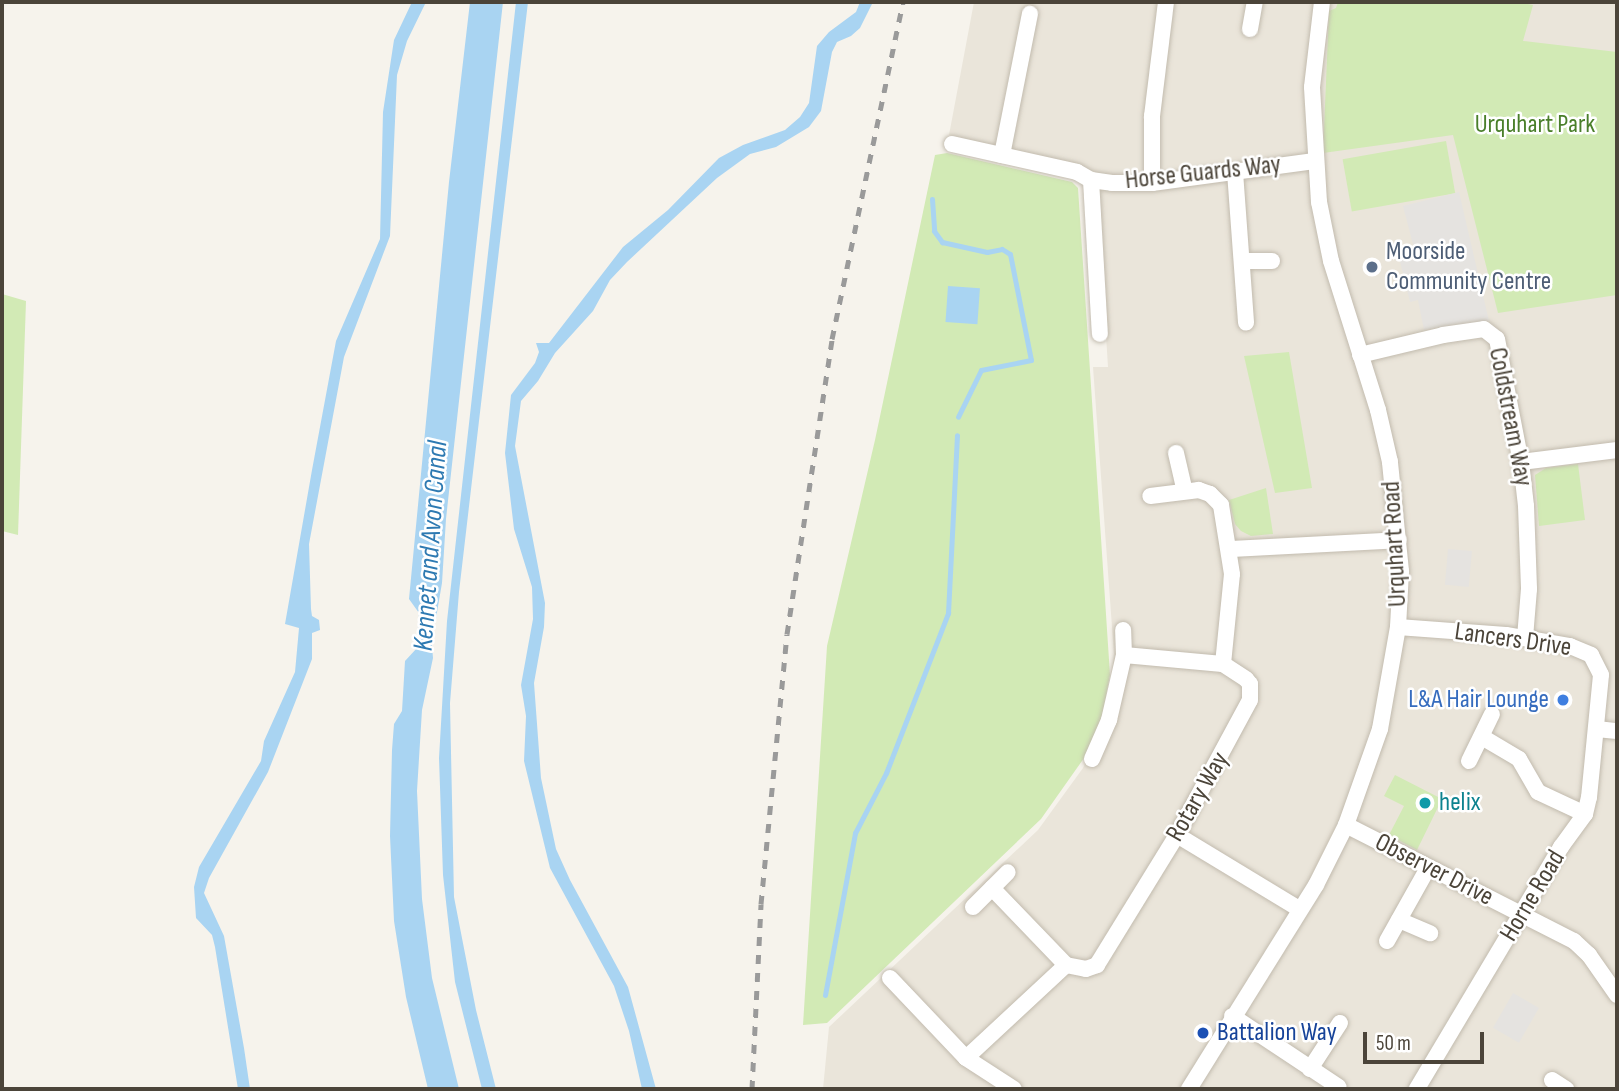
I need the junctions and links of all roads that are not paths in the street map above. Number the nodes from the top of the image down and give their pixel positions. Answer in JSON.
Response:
{"nodes":[{"id":1,"x":1166,"y":2,"type":"edge"},
{"id":2,"x":1255,"y":2,"type":"edge"},
{"id":3,"x":1322,"y":2,"type":"edge"},
{"id":4,"x":1030,"y":14,"type":"dead end"},
{"id":5,"x":1250,"y":29,"type":"dead end"},
{"id":6,"x":952,"y":144,"type":"dead end"},
{"id":7,"x":1002,"y":155,"type":"junction"},
{"id":8,"x":1315,"y":161,"type":"junction"},
{"id":9,"x":1235,"y":172,"type":"junction"},
{"id":10,"x":1091,"y":180,"type":"junction"},
{"id":11,"x":1152,"y":183,"type":"junction"},
{"id":12,"x":1243,"y":261,"type":"junction"},
{"id":13,"x":1272,"y":261,"type":"dead end"},
{"id":14,"x":1245,"y":323,"type":"dead end"},
{"id":15,"x":1100,"y":334,"type":"dead end"},
{"id":16,"x":1360,"y":355,"type":"junction"},
{"id":17,"x":1617,"y":450,"type":"edge"},
{"id":18,"x":1176,"y":453,"type":"dead end"},
{"id":19,"x":1521,"y":462,"type":"junction"},
{"id":20,"x":1184,"y":489,"type":"junction"},
{"id":21,"x":1150,"y":496,"type":"dead end"},
{"id":22,"x":1399,"y":540,"type":"junction"},
{"id":23,"x":1230,"y":549,"type":"junction"},
{"id":24,"x":1398,"y":627,"type":"junction"},
{"id":25,"x":1123,"y":631,"type":"dead end"},
{"id":26,"x":1525,"y":638,"type":"junction"},
{"id":27,"x":1124,"y":655,"type":"junction"},
{"id":28,"x":1223,"y":664,"type":"junction"},
{"id":29,"x":1601,"y":687,"type":"joint"},
{"id":30,"x":1492,"y":714,"type":"dead end"},
{"id":31,"x":1597,"y":729,"type":"junction"},
{"id":32,"x":1617,"y":731,"type":"edge"},
{"id":33,"x":1482,"y":737,"type":"junction"},
{"id":34,"x":1092,"y":759,"type":"dead end"},
{"id":35,"x":1469,"y":761,"type":"dead end"},
{"id":36,"x":1585,"y":814,"type":"junction"},
{"id":37,"x":1346,"y":825,"type":"junction"},
{"id":38,"x":1177,"y":835,"type":"junction"},
{"id":39,"x":1428,"y":868,"type":"junction"},
{"id":40,"x":1007,"y":872,"type":"dead end"},
{"id":41,"x":992,"y":888,"type":"junction"},
{"id":42,"x":973,"y":907,"type":"dead end"},
{"id":43,"x":1299,"y":909,"type":"junction"},
{"id":44,"x":1522,"y":914,"type":"junction"},
{"id":45,"x":1399,"y":920,"type":"junction"},
{"id":46,"x":1430,"y":933,"type":"dead end"},
{"id":47,"x":1387,"y":941,"type":"dead end"},
{"id":48,"x":1066,"y":965,"type":"junction"},
{"id":49,"x":890,"y":978,"type":"dead end"},
{"id":50,"x":1617,"y":995,"type":"edge"},
{"id":51,"x":1232,"y":1016,"type":"junction"},
{"id":52,"x":1340,"y":1023,"type":"dead end"},
{"id":53,"x":966,"y":1058,"type":"junction"},
{"id":54,"x":1310,"y":1069,"type":"junction"},
{"id":55,"x":1339,"y":1087,"type":"dead end"},
{"id":56,"x":1013,"y":1089,"type":"edge"},
{"id":57,"x":1189,"y":1089,"type":"edge"},
{"id":58,"x":1417,"y":1089,"type":"edge"}],
"edges":[{"from":1,"to":11,"type":"street"},
{"from":2,"to":5,"type":"street"},
{"from":3,"to":8,"type":"street","name":"Urquhart Road"},
{"from":4,"to":7,"type":"street"},
{"from":6,"to":7,"type":"street","name":"Horse Guards Way"},
{"from":7,"to":10,"type":"street","name":"Horse Guards Way"},
{"from":8,"to":9,"type":"street","name":"Horse Guards Way"},
{"from":8,"to":16,"type":"street","name":"Urquhart Road"},
{"from":9,"to":11,"type":"street","name":"Horse Guards Way"},
{"from":9,"to":12,"type":"street"},
{"from":10,"to":11,"type":"street","name":"Horse Guards Way"},
{"from":10,"to":15,"type":"street","name":"Horse Guards Way"},
{"from":12,"to":13,"type":"street"},
{"from":12,"to":14,"type":"street"},
{"from":16,"to":19,"type":"street","name":"Coldstream Way"},
{"from":16,"to":22,"type":"street","name":"Urquhart Road"},
{"from":17,"to":19,"type":"street"},
{"from":18,"to":20,"type":"street"},
{"from":19,"to":26,"type":"street","name":"Coldstream Way"},
{"from":20,"to":21,"type":"street"},
{"from":20,"to":23,"type":"street"},
{"from":22,"to":23,"type":"street"},
{"from":22,"to":24,"type":"street","name":"Urquhart Road"},
{"from":23,"to":28,"type":"street"},
{"from":24,"to":26,"type":"street","name":"Lancers Drive"},
{"from":24,"to":37,"type":"street","name":"Urquhart Road"},
{"from":25,"to":27,"type":"street"},
{"from":26,"to":29,"type":"street","name":"Lancers Drive"},
{"from":27,"to":28,"type":"street"},
{"from":27,"to":34,"type":"street"},
{"from":28,"to":38,"type":"street","name":"Rotary Way"},
{"from":29,"to":31,"type":"street","name":"Horne Road"},
{"from":30,"to":33,"type":"street"},
{"from":31,"to":32,"type":"street"},
{"from":31,"to":36,"type":"street","name":"Horne Road"},
{"from":33,"to":35,"type":"street"},
{"from":33,"to":36,"type":"street"},
{"from":36,"to":44,"type":"street","name":"Horne Road"},
{"from":37,"to":39,"type":"street","name":"Observer Drive"},
{"from":37,"to":43,"type":"street","name":"Urquhart Road"},
{"from":38,"to":43,"type":"street"},
{"from":38,"to":48,"type":"street","name":"Rotary Way"},
{"from":39,"to":44,"type":"street","name":"Observer Drive"},
{"from":39,"to":45,"type":"street"},
{"from":40,"to":41,"type":"street"},
{"from":41,"to":42,"type":"street"},
{"from":41,"to":48,"type":"street"},
{"from":43,"to":51,"type":"street","name":"Urquhart Road"},
{"from":44,"to":50,"type":"street","name":"Observer Drive"},
{"from":44,"to":58,"type":"street","name":"Horne Road"},
{"from":45,"to":46,"type":"street"},
{"from":45,"to":47,"type":"street"},
{"from":48,"to":53,"type":"street"},
{"from":49,"to":53,"type":"street"},
{"from":51,"to":54,"type":"street"},
{"from":51,"to":57,"type":"street","name":"Urquhart Road"},
{"from":52,"to":54,"type":"street"},
{"from":53,"to":56,"type":"street"},
{"from":54,"to":55,"type":"street"}]}
